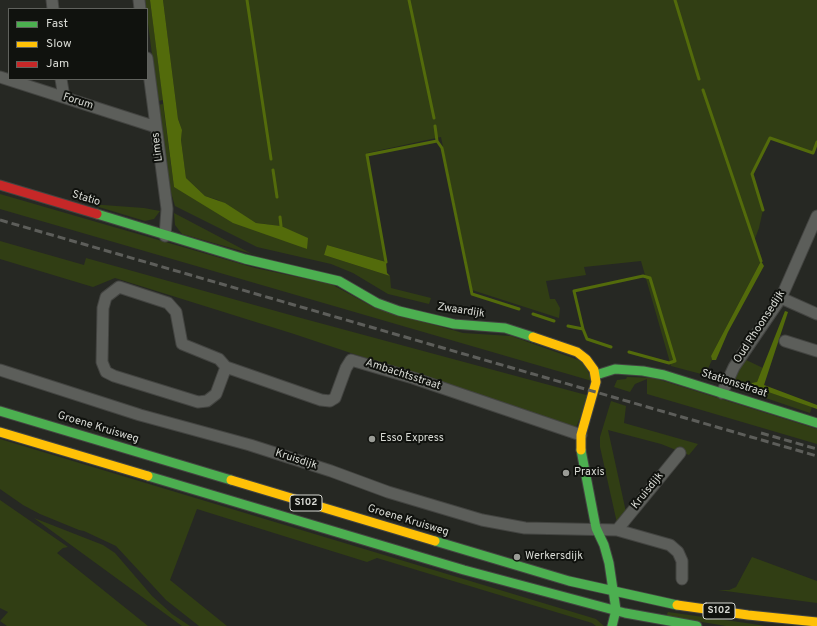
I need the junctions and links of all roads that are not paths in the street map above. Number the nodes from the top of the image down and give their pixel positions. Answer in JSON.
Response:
{"nodes":[{"id":1,"x":148,"y":66,"type":"edge"},
{"id":2,"x":10,"y":80,"type":"edge"},
{"id":3,"x":61,"y":80,"type":"edge"},
{"id":4,"x":64,"y":97,"type":"junction"},
{"id":5,"x":156,"y":127,"type":"junction"},
{"id":6,"x":0,"y":185,"type":"edge"},
{"id":7,"x":817,"y":216,"type":"edge"},
{"id":8,"x":165,"y":236,"type":"junction"},
{"id":9,"x":781,"y":298,"type":"junction"},
{"id":10,"x":817,"y":314,"type":"edge"},
{"id":11,"x":785,"y":341,"type":"dead end"},
{"id":12,"x":817,"y":351,"type":"edge"},
{"id":13,"x":612,"y":360,"type":"dead end"},
{"id":14,"x":603,"y":362,"type":"dead end"},
{"id":15,"x":591,"y":365,"type":"junction"},
{"id":16,"x":226,"y":367,"type":"junction"},
{"id":17,"x":0,"y":370,"type":"edge"},
{"id":18,"x":643,"y":371,"type":"junction"},
{"id":19,"x":596,"y":375,"type":"junction"},
{"id":20,"x":722,"y":394,"type":"junction"},
{"id":21,"x":0,"y":411,"type":"edge"},
{"id":22,"x":817,"y":423,"type":"edge"},
{"id":23,"x":0,"y":432,"type":"edge"},
{"id":24,"x":581,"y":435,"type":"junction"},
{"id":25,"x":680,"y":453,"type":"dead end"},
{"id":26,"x":596,"y":528,"type":"junction"},
{"id":27,"x":615,"y":529,"type":"junction"},
{"id":28,"x":682,"y":580,"type":"dead end"},
{"id":29,"x":613,"y":592,"type":"junction"},
{"id":30,"x":623,"y":594,"type":"junction"},
{"id":31,"x":616,"y":610,"type":"junction"},
{"id":32,"x":624,"y":616,"type":"junction"},
{"id":33,"x":817,"y":622,"type":"edge"},
{"id":34,"x":612,"y":626,"type":"edge"},
{"id":35,"x":697,"y":626,"type":"edge"}],
"edges":[{"from":1,"to":5,"type":"street","name":"Limes"},
{"from":2,"to":4,"type":"street","name":"Forum"},
{"from":3,"to":4,"type":"street"},
{"from":4,"to":5,"type":"street","name":"Forum"},
{"from":5,"to":8,"type":"street","name":"Limes"},
{"from":6,"to":8,"type":"main road","name":"Statio"},
{"from":7,"to":9,"type":"street","name":"Oud Rhoonsedijk"},
{"from":8,"to":15,"type":"main road","name":"Zwaardijk"},
{"from":9,"to":10,"type":"street"},
{"from":9,"to":20,"type":"street","name":"Oud Rhoonsedijk"},
{"from":11,"to":12,"type":"street"},
{"from":13,"to":18,"type":"main road","name":"Stationsstraat"},
{"from":14,"to":15,"type":"main road"},
{"from":15,"to":19,"type":"main road","name":"Zwaardijk"},
{"from":16,"to":16,"type":"street","name":"Ambachtsstraat"},
{"from":16,"to":24,"type":"street","name":"Ambachtsstraat"},
{"from":17,"to":26,"type":"street","name":"Kruisdijk"},
{"from":18,"to":19,"type":"main road","name":"Stationsstraat"},
{"from":18,"to":20,"type":"main road","name":"Stationsstraat"},
{"from":19,"to":24,"type":"main road"},
{"from":20,"to":22,"type":"main road","name":"Stationsstraat"},
{"from":21,"to":29,"type":"main road","name":"Groene Kruisweg","number":"S102"},
{"from":23,"to":31,"type":"main road","number":"S102"},
{"from":24,"to":26,"type":"main road"},
{"from":25,"to":27,"type":"street","name":"Kruisdijk"},
{"from":26,"to":27,"type":"street","name":"Kruisdijk"},
{"from":26,"to":29,"type":"main road"},
{"from":26,"to":30,"type":"main road"},
{"from":27,"to":28,"type":"street"},
{"from":29,"to":30,"type":"main road","name":"Groene Kruisweg","number":"S102"},
{"from":29,"to":31,"type":"main road"},
{"from":30,"to":32,"type":"main road"},
{"from":30,"to":33,"type":"main road","name":"Groene Kruisweg","number":"S102"},
{"from":31,"to":32,"type":"main road","number":"S102"},
{"from":31,"to":34,"type":"main road"},
{"from":32,"to":35,"type":"main road","number":"S102"}]}
